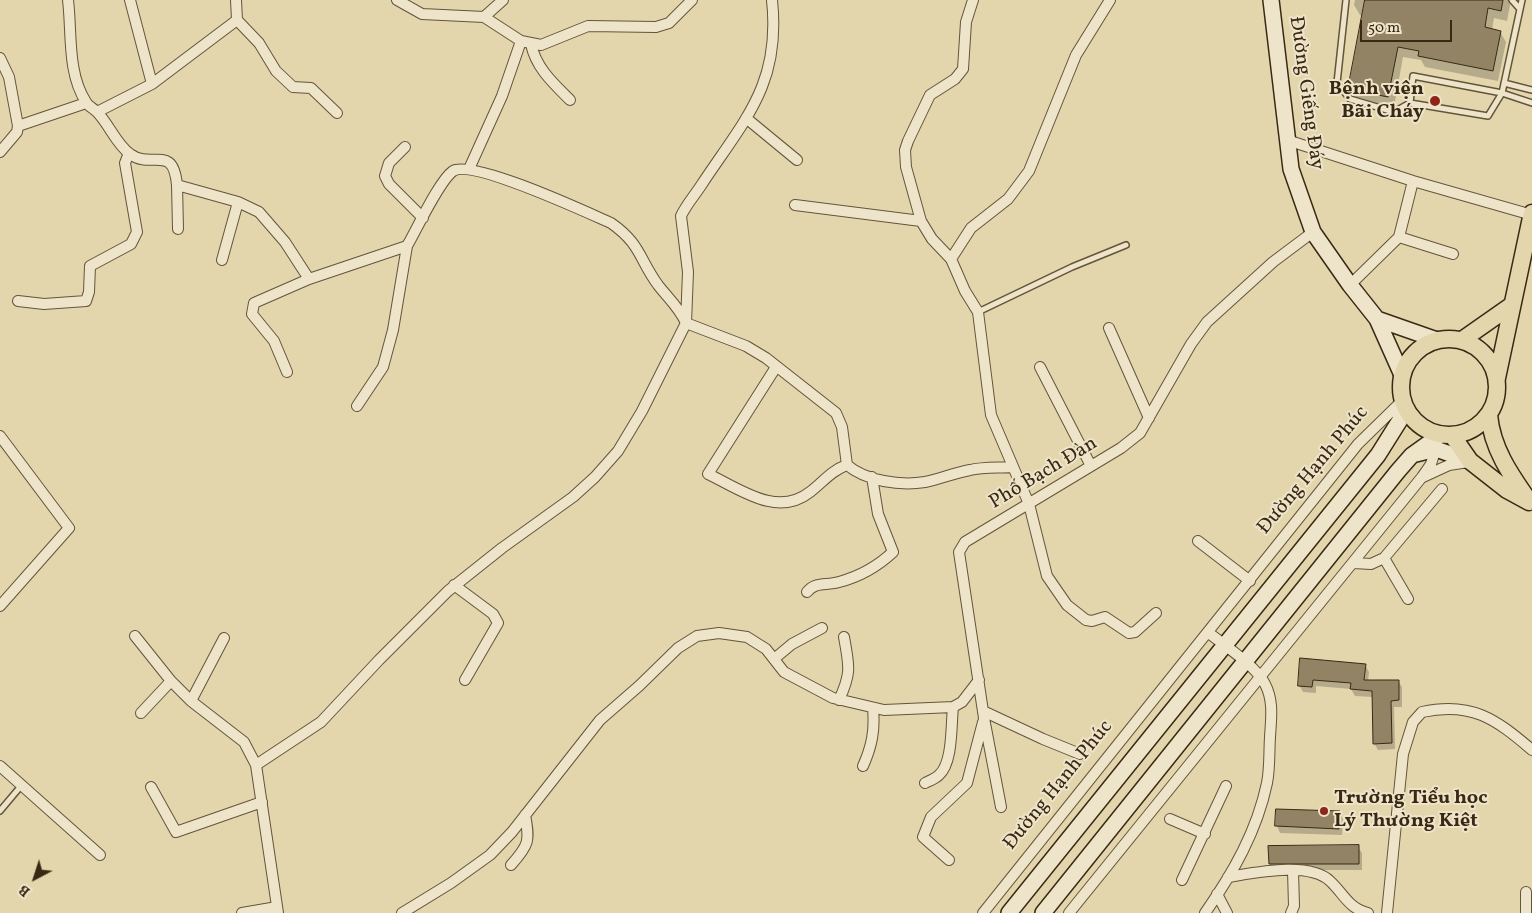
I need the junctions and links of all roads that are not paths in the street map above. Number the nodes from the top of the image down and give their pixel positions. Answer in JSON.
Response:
{"nodes":[{"id":1,"x":68,"y":0,"type":"edge"},
{"id":2,"x":130,"y":0,"type":"edge"},
{"id":3,"x":236,"y":0,"type":"edge"},
{"id":4,"x":397,"y":0,"type":"edge"},
{"id":5,"x":503,"y":0,"type":"edge"},
{"id":6,"x":692,"y":0,"type":"edge"},
{"id":7,"x":772,"y":0,"type":"edge"},
{"id":8,"x":973,"y":0,"type":"edge"},
{"id":9,"x":1110,"y":0,"type":"edge"},
{"id":10,"x":1271,"y":0,"type":"edge"},
{"id":11,"x":1346,"y":0,"type":"edge"},
{"id":12,"x":1512,"y":0,"type":"edge"},
{"id":13,"x":1522,"y":0,"type":"edge"},
{"id":14,"x":1520,"y":9,"type":"junction"},
{"id":15,"x":484,"y":18,"type":"junction"},
{"id":16,"x":236,"y":20,"type":"junction"},
{"id":17,"x":526,"y":42,"type":"junction"},
{"id":18,"x":0,"y":58,"type":"edge"},
{"id":19,"x":1504,"y":83,"type":"junction"},
{"id":20,"x":152,"y":84,"type":"junction"},
{"id":21,"x":1532,"y":90,"type":"edge"},
{"id":22,"x":1502,"y":93,"type":"junction"},
{"id":23,"x":570,"y":100,"type":"dead end"},
{"id":24,"x":86,"y":103,"type":"junction"},
{"id":25,"x":1410,"y":103,"type":"junction"},
{"id":26,"x":1532,"y":103,"type":"edge"},
{"id":27,"x":97,"y":112,"type":"junction"},
{"id":28,"x":337,"y":113,"type":"dead end"},
{"id":29,"x":746,"y":118,"type":"junction"},
{"id":30,"x":18,"y":126,"type":"junction"},
{"id":31,"x":1287,"y":140,"type":"junction"},
{"id":32,"x":405,"y":147,"type":"dead end"},
{"id":33,"x":0,"y":152,"type":"edge"},
{"id":34,"x":129,"y":153,"type":"junction"},
{"id":35,"x":796,"y":160,"type":"dead end"},
{"id":36,"x":469,"y":169,"type":"junction"},
{"id":37,"x":1413,"y":181,"type":"junction"},
{"id":38,"x":177,"y":185,"type":"junction"},
{"id":39,"x":238,"y":202,"type":"junction"},
{"id":40,"x":795,"y":205,"type":"dead end"},
{"id":41,"x":1532,"y":214,"type":"edge"},
{"id":42,"x":423,"y":218,"type":"junction"},
{"id":43,"x":921,"y":221,"type":"junction"},
{"id":44,"x":178,"y":229,"type":"dead end"},
{"id":45,"x":1313,"y":232,"type":"junction"},
{"id":46,"x":1399,"y":237,"type":"junction"},
{"id":47,"x":1126,"y":245,"type":"dead end"},
{"id":48,"x":407,"y":246,"type":"junction"},
{"id":49,"x":1453,"y":254,"type":"dead end"},
{"id":50,"x":951,"y":259,"type":"junction"},
{"id":51,"x":222,"y":260,"type":"dead end"},
{"id":52,"x":309,"y":279,"type":"junction"},
{"id":53,"x":1350,"y":286,"type":"junction"},
{"id":54,"x":18,"y":301,"type":"dead end"},
{"id":55,"x":1512,"y":305,"type":"junction"},
{"id":56,"x":978,"y":312,"type":"junction"},
{"id":57,"x":1377,"y":318,"type":"junction"},
{"id":58,"x":686,"y":323,"type":"junction"},
{"id":59,"x":1109,"y":328,"type":"dead end"},
{"id":60,"x":1437,"y":340,"type":"junction"},
{"id":61,"x":1462,"y":340,"type":"junction"},
{"id":62,"x":776,"y":367,"type":"junction"},
{"id":63,"x":1040,"y":368,"type":"dead end"},
{"id":64,"x":287,"y":372,"type":"dead end"},
{"id":65,"x":1402,"y":375,"type":"junction"},
{"id":66,"x":1497,"y":378,"type":"junction"},
{"id":67,"x":1403,"y":400,"type":"junction"},
{"id":68,"x":357,"y":406,"type":"dead end"},
{"id":69,"x":1489,"y":415,"type":"junction"},
{"id":70,"x":1149,"y":418,"type":"junction"},
{"id":71,"x":0,"y":436,"type":"edge"},
{"id":72,"x":1443,"y":440,"type":"junction"},
{"id":73,"x":1470,"y":462,"type":"junction"},
{"id":74,"x":847,"y":465,"type":"junction"},
{"id":75,"x":1091,"y":466,"type":"junction"},
{"id":76,"x":1012,"y":467,"type":"junction"},
{"id":77,"x":1422,"y":477,"type":"junction"},
{"id":78,"x":872,"y":478,"type":"junction"},
{"id":79,"x":1442,"y":489,"type":"dead end"},
{"id":80,"x":1530,"y":503,"type":"edge"},
{"id":81,"x":1029,"y":504,"type":"junction"},
{"id":82,"x":1198,"y":541,"type":"dead end"},
{"id":83,"x":1384,"y":558,"type":"junction"},
{"id":84,"x":1354,"y":563,"type":"junction"},
{"id":85,"x":1250,"y":581,"type":"junction"},
{"id":86,"x":454,"y":585,"type":"junction"},
{"id":87,"x":807,"y":592,"type":"dead end"},
{"id":88,"x":1408,"y":598,"type":"dead end"},
{"id":89,"x":0,"y":606,"type":"edge"},
{"id":90,"x":1156,"y":613,"type":"dead end"},
{"id":91,"x":822,"y":628,"type":"dead end"},
{"id":92,"x":1209,"y":633,"type":"junction"},
{"id":93,"x":135,"y":636,"type":"dead end"},
{"id":94,"x":844,"y":637,"type":"dead end"},
{"id":95,"x":224,"y":638,"type":"dead end"},
{"id":96,"x":1225,"y":646,"type":"junction"},
{"id":97,"x":774,"y":659,"type":"junction"},
{"id":98,"x":1244,"y":662,"type":"junction"},
{"id":99,"x":1260,"y":677,"type":"junction"},
{"id":100,"x":465,"y":680,"type":"dead end"},
{"id":101,"x":978,"y":680,"type":"junction"},
{"id":102,"x":171,"y":682,"type":"junction"},
{"id":103,"x":839,"y":700,"type":"junction"},
{"id":104,"x":191,"y":701,"type":"junction"},
{"id":105,"x":953,"y":707,"type":"junction"},
{"id":106,"x":873,"y":708,"type":"junction"},
{"id":107,"x":141,"y":712,"type":"dead end"},
{"id":108,"x":984,"y":714,"type":"junction"},
{"id":109,"x":1532,"y":750,"type":"edge"},
{"id":110,"x":1080,"y":754,"type":"dead end"},
{"id":111,"x":256,"y":765,"type":"junction"},
{"id":112,"x":0,"y":766,"type":"edge"},
{"id":113,"x":863,"y":766,"type":"dead end"},
{"id":114,"x":925,"y":783,"type":"dead end"},
{"id":115,"x":20,"y":786,"type":"junction"},
{"id":116,"x":1226,"y":786,"type":"dead end"},
{"id":117,"x":151,"y":787,"type":"dead end"},
{"id":118,"x":262,"y":802,"type":"junction"},
{"id":119,"x":1001,"y":807,"type":"dead end"},
{"id":120,"x":0,"y":811,"type":"edge"},
{"id":121,"x":526,"y":815,"type":"junction"},
{"id":122,"x":1170,"y":819,"type":"dead end"},
{"id":123,"x":1205,"y":834,"type":"junction"},
{"id":124,"x":100,"y":855,"type":"dead end"},
{"id":125,"x":949,"y":860,"type":"dead end"},
{"id":126,"x":511,"y":865,"type":"dead end"},
{"id":127,"x":1292,"y":871,"type":"junction"},
{"id":128,"x":1228,"y":877,"type":"junction"},
{"id":129,"x":1182,"y":880,"type":"dead end"},
{"id":130,"x":1526,"y":892,"type":"dead end"},
{"id":131,"x":1217,"y":894,"type":"junction"},
{"id":132,"x":278,"y":910,"type":"edge"},
{"id":133,"x":242,"y":913,"type":"edge"},
{"id":134,"x":402,"y":913,"type":"edge"},
{"id":135,"x":983,"y":913,"type":"edge"},
{"id":136,"x":1009,"y":913,"type":"edge"},
{"id":137,"x":1043,"y":913,"type":"edge"},
{"id":138,"x":1069,"y":913,"type":"edge"},
{"id":139,"x":1205,"y":913,"type":"edge"},
{"id":140,"x":1227,"y":913,"type":"edge"},
{"id":141,"x":1290,"y":913,"type":"edge"},
{"id":142,"x":1368,"y":913,"type":"edge"},
{"id":143,"x":1387,"y":913,"type":"edge"},
{"id":144,"x":1526,"y":913,"type":"edge"}],
"edges":[{"from":1,"to":24,"type":"street"},
{"from":2,"to":20,"type":"street"},
{"from":3,"to":16,"type":"street"},
{"from":4,"to":15,"type":"street"},
{"from":5,"to":15,"type":"street"},
{"from":6,"to":17,"type":"street"},
{"from":7,"to":29,"type":"street"},
{"from":8,"to":43,"type":"street"},
{"from":9,"to":50,"type":"street"},
{"from":10,"to":31,"type":"main road","name":"Đường Giếng Đáy"},
{"from":11,"to":25,"type":"lane"},
{"from":12,"to":14,"type":"lane"},
{"from":13,"to":14,"type":"lane"},
{"from":14,"to":19,"type":"lane"},
{"from":15,"to":17,"type":"street"},
{"from":16,"to":20,"type":"street"},
{"from":16,"to":28,"type":"street"},
{"from":17,"to":23,"type":"street"},
{"from":17,"to":36,"type":"street"},
{"from":18,"to":30,"type":"street"},
{"from":19,"to":21,"type":"lane"},
{"from":19,"to":22,"type":"lane"},
{"from":20,"to":27,"type":"street"},
{"from":22,"to":25,"type":"lane"},
{"from":22,"to":25,"type":"lane"},
{"from":22,"to":26,"type":"lane"},
{"from":24,"to":27,"type":"street"},
{"from":24,"to":30,"type":"street"},
{"from":27,"to":34,"type":"street"},
{"from":29,"to":35,"type":"street"},
{"from":29,"to":58,"type":"street"},
{"from":30,"to":33,"type":"street"},
{"from":31,"to":37,"type":"street"},
{"from":31,"to":45,"type":"main road","name":"Đường Giếng Đáy"},
{"from":32,"to":42,"type":"street"},
{"from":34,"to":38,"type":"street"},
{"from":34,"to":54,"type":"street"},
{"from":36,"to":42,"type":"street"},
{"from":36,"to":58,"type":"street"},
{"from":37,"to":41,"type":"street"},
{"from":37,"to":46,"type":"street"},
{"from":38,"to":39,"type":"street"},
{"from":38,"to":44,"type":"street"},
{"from":39,"to":51,"type":"street"},
{"from":39,"to":52,"type":"street"},
{"from":40,"to":43,"type":"street"},
{"from":41,"to":55,"type":"main road"},
{"from":42,"to":48,"type":"street"},
{"from":43,"to":50,"type":"street"},
{"from":45,"to":53,"type":"main road","name":"Đường Giếng Đáy"},
{"from":45,"to":70,"type":"street","name":"Phố Bạch Đàn"},
{"from":46,"to":49,"type":"street"},
{"from":46,"to":53,"type":"street"},
{"from":47,"to":56,"type":"lane"},
{"from":48,"to":52,"type":"street"},
{"from":48,"to":68,"type":"street"},
{"from":50,"to":56,"type":"street"},
{"from":52,"to":64,"type":"street"},
{"from":53,"to":57,"type":"main road","name":"Đường Giếng Đáy"},
{"from":55,"to":61,"type":"main road"},
{"from":55,"to":66,"type":"main road"},
{"from":56,"to":76,"type":"street"},
{"from":57,"to":60,"type":"main road","name":"Đường Giếng Đáy"},
{"from":57,"to":65,"type":"main road","name":"Đường Giếng Đáy"},
{"from":58,"to":62,"type":"street"},
{"from":58,"to":86,"type":"street"},
{"from":59,"to":70,"type":"street"},
{"from":60,"to":61,"type":"main road"},
{"from":60,"to":65,"type":"main road"},
{"from":61,"to":66,"type":"main road"},
{"from":62,"to":74,"type":"street"},
{"from":62,"to":74,"type":"street"},
{"from":63,"to":75,"type":"street"},
{"from":65,"to":67,"type":"main road"},
{"from":66,"to":69,"type":"main road"},
{"from":67,"to":72,"type":"main road"},
{"from":67,"to":85,"type":"street","name":"Đường Hạnh Phúc"},
{"from":67,"to":96,"type":"main road","name":"Đường Hạnh Phúc"},
{"from":69,"to":72,"type":"main road"},
{"from":69,"to":80,"type":"main road"},
{"from":70,"to":75,"type":"street","name":"Phố Bạch Đàn"},
{"from":71,"to":89,"type":"street"},
{"from":72,"to":73,"type":"main road"},
{"from":72,"to":77,"type":"street"},
{"from":72,"to":98,"type":"main road"},
{"from":73,"to":77,"type":"street"},
{"from":73,"to":80,"type":"main road"},
{"from":74,"to":78,"type":"street"},
{"from":75,"to":81,"type":"street","name":"Phố Bạch Đàn"},
{"from":76,"to":78,"type":"street"},
{"from":76,"to":81,"type":"street"},
{"from":77,"to":84,"type":"street"},
{"from":78,"to":87,"type":"street"},
{"from":79,"to":83,"type":"street"},
{"from":81,"to":90,"type":"street"},
{"from":81,"to":101,"type":"street","name":"Phố Bạch Đàn"},
{"from":82,"to":85,"type":"street"},
{"from":83,"to":84,"type":"street"},
{"from":83,"to":88,"type":"street"},
{"from":84,"to":99,"type":"street"},
{"from":85,"to":92,"type":"street","name":"Đường Hạnh Phúc"},
{"from":86,"to":100,"type":"street"},
{"from":86,"to":111,"type":"street"},
{"from":91,"to":97,"type":"street"},
{"from":92,"to":96,"type":"street"},
{"from":92,"to":135,"type":"street","name":"Đường Hạnh Phúc"},
{"from":93,"to":102,"type":"street"},
{"from":94,"to":103,"type":"street"},
{"from":95,"to":104,"type":"street"},
{"from":96,"to":98,"type":"street"},
{"from":96,"to":136,"type":"main road","name":"Đường Hạnh Phúc"},
{"from":97,"to":103,"type":"street"},
{"from":97,"to":121,"type":"street"},
{"from":98,"to":99,"type":"street"},
{"from":98,"to":137,"type":"main road"},
{"from":99,"to":128,"type":"street"},
{"from":99,"to":138,"type":"street"},
{"from":101,"to":105,"type":"street"},
{"from":101,"to":108,"type":"street","name":"Phố Bạch Đàn"},
{"from":102,"to":104,"type":"street"},
{"from":102,"to":107,"type":"street"},
{"from":103,"to":106,"type":"street"},
{"from":104,"to":111,"type":"street"},
{"from":105,"to":106,"type":"street"},
{"from":105,"to":114,"type":"street"},
{"from":106,"to":113,"type":"street"},
{"from":108,"to":110,"type":"street"},
{"from":108,"to":119,"type":"street","name":"Phố Bạch Đàn"},
{"from":108,"to":125,"type":"street"},
{"from":109,"to":143,"type":"street"},
{"from":111,"to":118,"type":"street"},
{"from":112,"to":115,"type":"street"},
{"from":115,"to":120,"type":"lane"},
{"from":115,"to":124,"type":"street"},
{"from":116,"to":123,"type":"street"},
{"from":117,"to":118,"type":"street"},
{"from":118,"to":132,"type":"street"},
{"from":121,"to":126,"type":"street"},
{"from":121,"to":134,"type":"street"},
{"from":122,"to":123,"type":"street"},
{"from":123,"to":129,"type":"street"},
{"from":127,"to":128,"type":"street"},
{"from":127,"to":141,"type":"street"},
{"from":127,"to":142,"type":"street"},
{"from":128,"to":131,"type":"street"},
{"from":130,"to":144,"type":"street"},
{"from":131,"to":139,"type":"street"},
{"from":131,"to":140,"type":"street"},
{"from":132,"to":133,"type":"street"}]}
